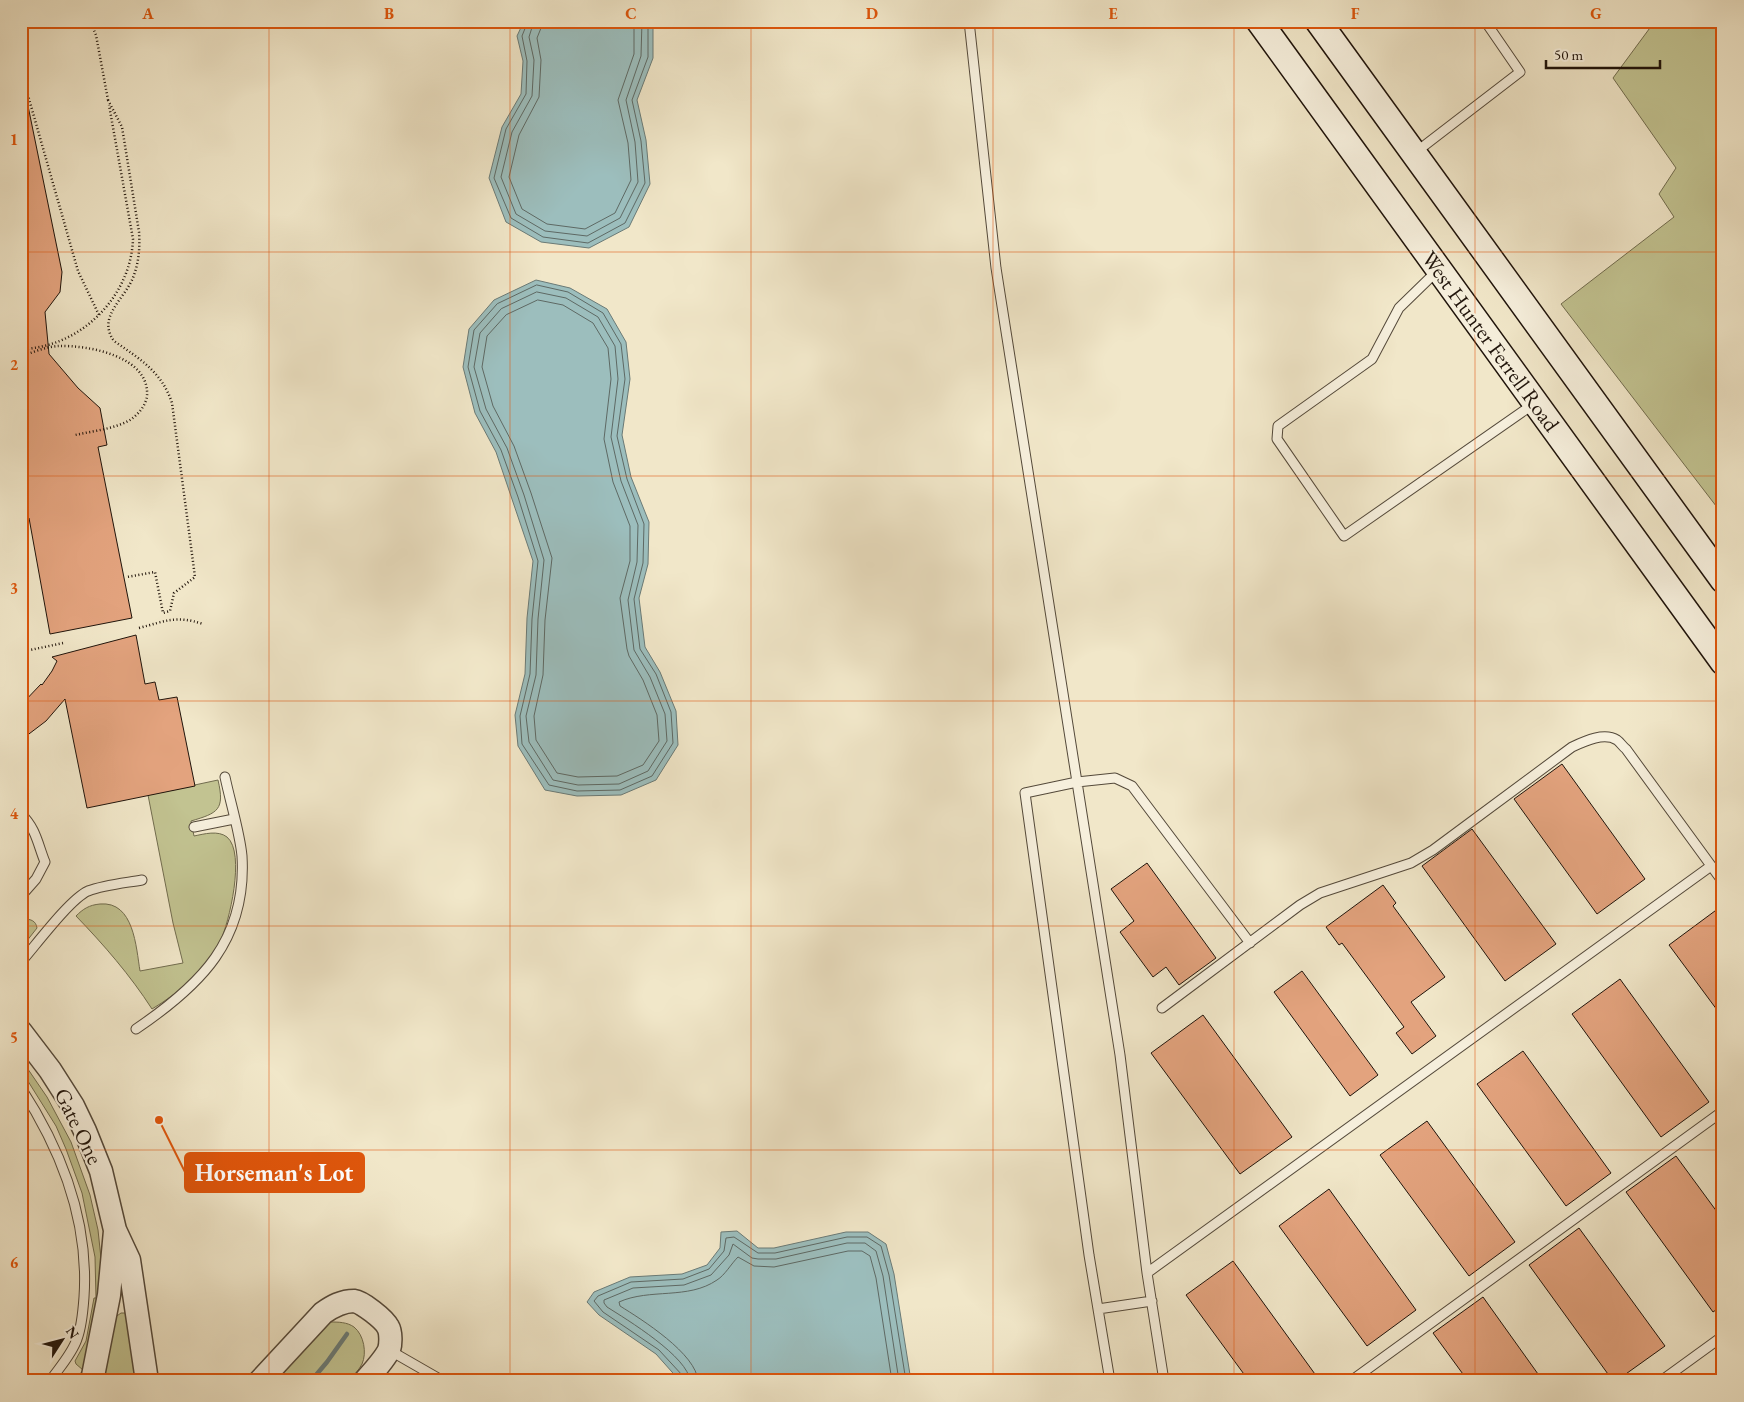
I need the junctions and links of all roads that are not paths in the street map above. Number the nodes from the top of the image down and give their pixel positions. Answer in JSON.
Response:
{"nodes":[{"id":1,"x":968,"y":21,"type":"edge"},
{"id":2,"x":1258,"y":21,"type":"edge"},
{"id":3,"x":1318,"y":21,"type":"edge"},
{"id":4,"x":1485,"y":21,"type":"edge"},
{"id":5,"x":1415,"y":153,"type":"junction"},
{"id":6,"x":1439,"y":269,"type":"junction"},
{"id":7,"x":1535,"y":403,"type":"junction"},
{"id":8,"x":1723,"y":580,"type":"edge"},
{"id":9,"x":1723,"y":662,"type":"edge"},
{"id":10,"x":225,"y":777,"type":"dead end"},
{"id":11,"x":1077,"y":782,"type":"junction"},
{"id":12,"x":21,"y":814,"type":"edge"},
{"id":13,"x":234,"y":819,"type":"junction"},
{"id":14,"x":194,"y":828,"type":"dead end"},
{"id":15,"x":1711,"y":866,"type":"junction"},
{"id":16,"x":142,"y":880,"type":"dead end"},
{"id":17,"x":1723,"y":882,"type":"edge"},
{"id":18,"x":21,"y":896,"type":"edge"},
{"id":19,"x":1250,"y":943,"type":"junction"},
{"id":20,"x":21,"y":962,"type":"edge"},
{"id":21,"x":1162,"y":1008,"type":"dead end"},
{"id":22,"x":136,"y":1029,"type":"dead end"},
{"id":23,"x":21,"y":1032,"type":"edge"},
{"id":24,"x":21,"y":1088,"type":"edge"},
{"id":25,"x":1723,"y":1111,"type":"edge"},
{"id":26,"x":115,"y":1230,"type":"junction"},
{"id":27,"x":1147,"y":1272,"type":"junction"},
{"id":28,"x":1152,"y":1301,"type":"junction"},
{"id":29,"x":1098,"y":1309,"type":"junction"},
{"id":30,"x":1723,"y":1336,"type":"edge"},
{"id":31,"x":389,"y":1350,"type":"junction"},
{"id":32,"x":50,"y":1381,"type":"edge"},
{"id":33,"x":92,"y":1381,"type":"edge"},
{"id":34,"x":147,"y":1381,"type":"edge"},
{"id":35,"x":260,"y":1381,"type":"edge"},
{"id":36,"x":365,"y":1381,"type":"edge"},
{"id":37,"x":443,"y":1381,"type":"edge"},
{"id":38,"x":1110,"y":1381,"type":"edge"},
{"id":39,"x":1164,"y":1381,"type":"edge"},
{"id":40,"x":1351,"y":1381,"type":"edge"},
{"id":41,"x":1661,"y":1381,"type":"edge"}],
"edges":[{"from":1,"to":11,"type":"lane"},
{"from":2,"to":6,"type":"main road","name":"West Hunter Ferrell Road"},
{"from":3,"to":5,"type":"main road"},
{"from":4,"to":5,"type":"lane"},
{"from":5,"to":8,"type":"main road"},
{"from":6,"to":7,"type":"main road","name":"West Hunter Ferrell Road"},
{"from":6,"to":7,"type":"lane"},
{"from":7,"to":9,"type":"main road","name":"West Hunter Ferrell Road"},
{"from":10,"to":13,"type":"lane"},
{"from":11,"to":19,"type":"lane"},
{"from":11,"to":27,"type":"lane"},
{"from":11,"to":29,"type":"lane"},
{"from":12,"to":18,"type":"lane"},
{"from":13,"to":14,"type":"lane"},
{"from":13,"to":22,"type":"lane"},
{"from":15,"to":17,"type":"lane"},
{"from":15,"to":19,"type":"lane"},
{"from":15,"to":27,"type":"lane"},
{"from":16,"to":20,"type":"lane"},
{"from":19,"to":21,"type":"lane"},
{"from":23,"to":26,"type":"street","name":"Gate One"},
{"from":24,"to":32,"type":"lane"},
{"from":25,"to":40,"type":"lane"},
{"from":26,"to":33,"type":"street"},
{"from":26,"to":34,"type":"street"},
{"from":27,"to":28,"type":"lane"},
{"from":28,"to":29,"type":"lane"},
{"from":28,"to":39,"type":"lane"},
{"from":29,"to":38,"type":"lane"},
{"from":30,"to":41,"type":"lane"},
{"from":31,"to":35,"type":"street"},
{"from":31,"to":36,"type":"street"},
{"from":31,"to":37,"type":"lane"}]}
